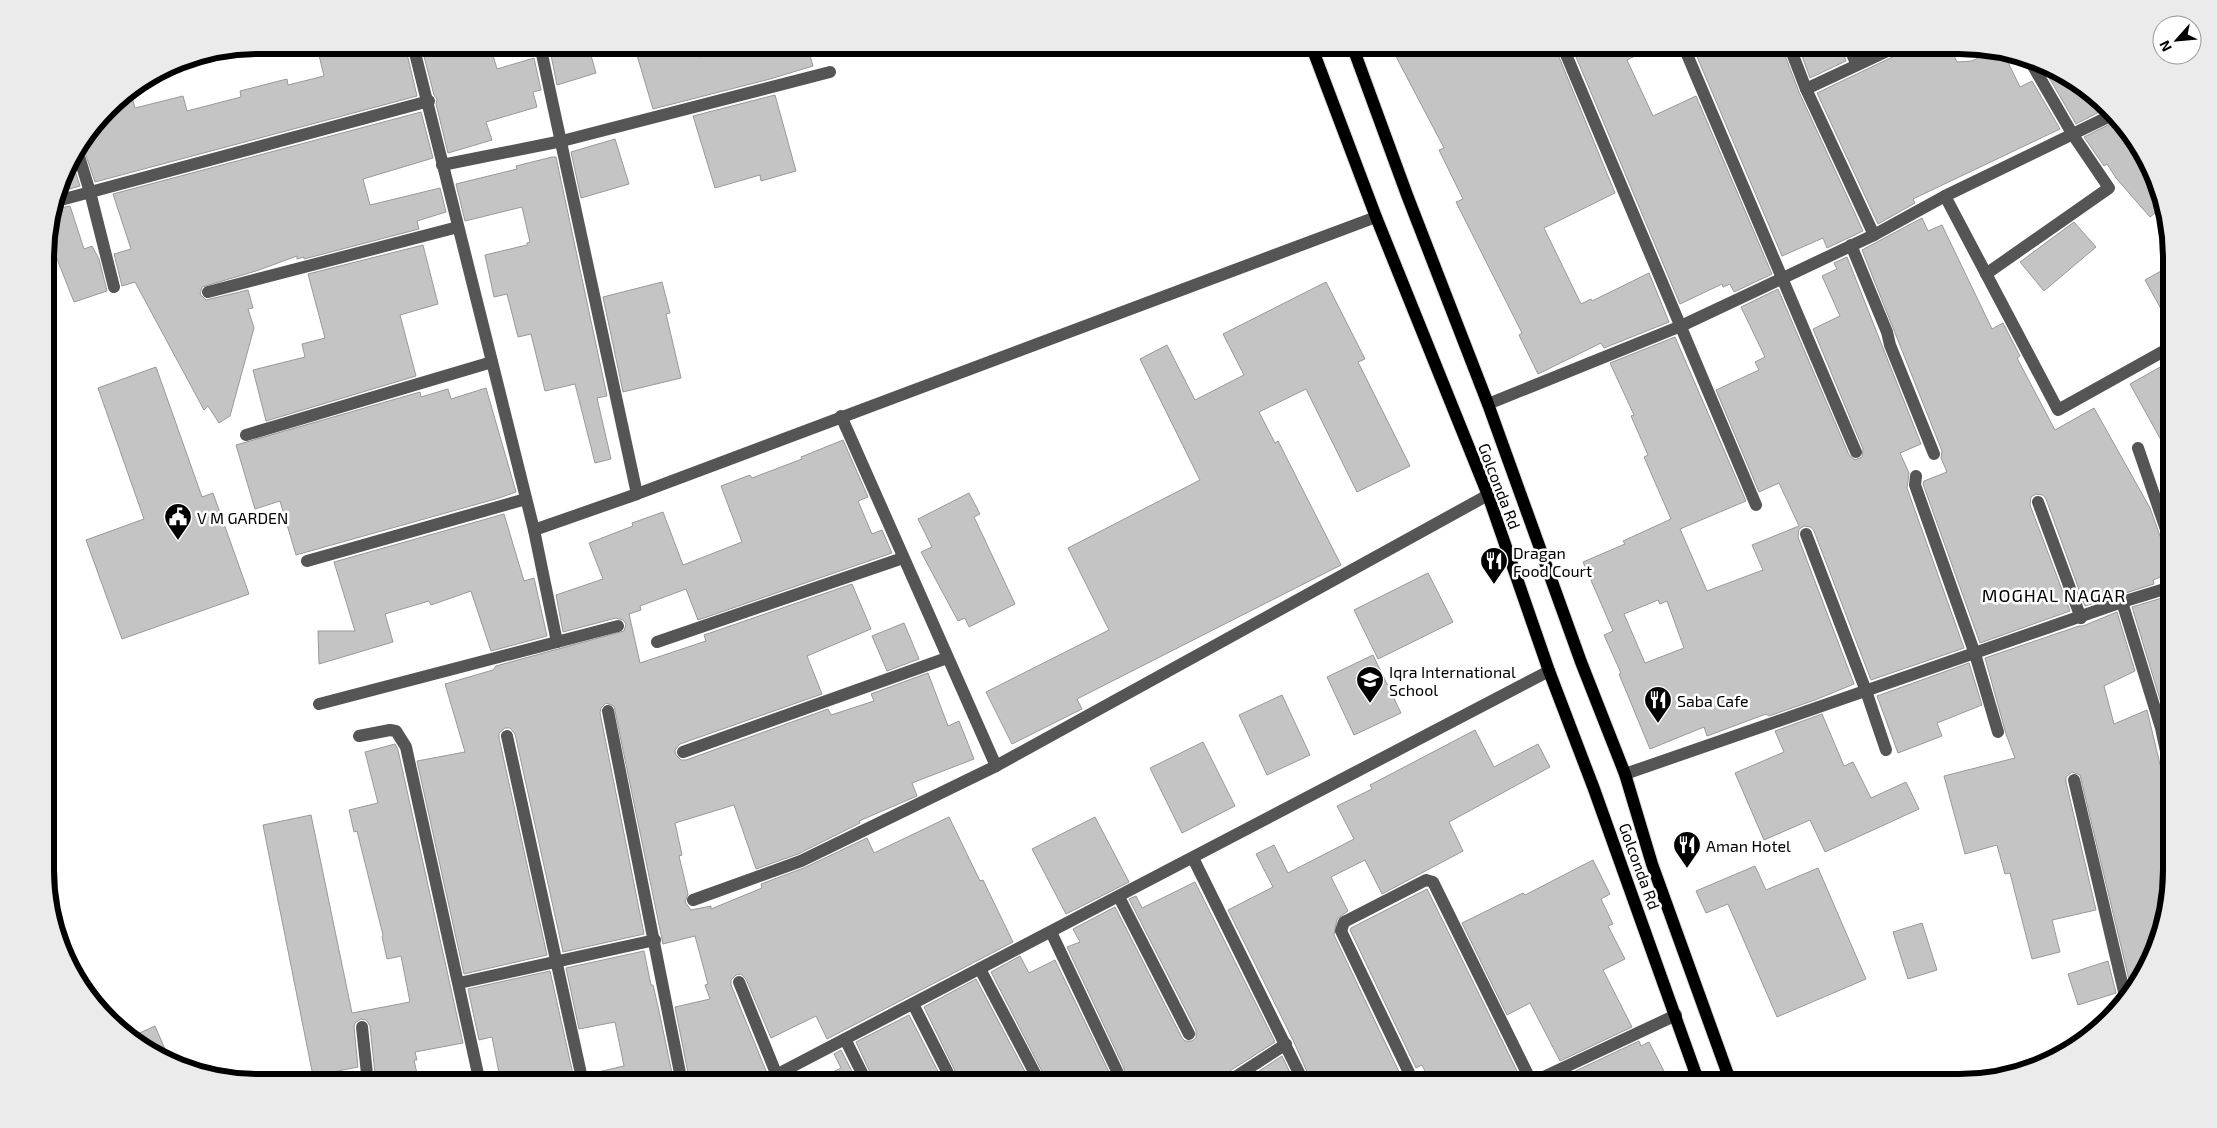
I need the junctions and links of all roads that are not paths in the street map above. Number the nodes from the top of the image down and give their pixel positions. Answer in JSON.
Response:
{"nodes":[{"id":1,"x":416,"y":54,"type":"edge"},
{"id":2,"x":542,"y":54,"type":"edge"},
{"id":3,"x":1314,"y":54,"type":"edge"},
{"id":4,"x":1355,"y":54,"type":"edge"},
{"id":5,"x":1566,"y":54,"type":"edge"},
{"id":6,"x":1687,"y":54,"type":"edge"},
{"id":7,"x":1792,"y":54,"type":"edge"},
{"id":8,"x":1852,"y":54,"type":"edge"},
{"id":9,"x":1881,"y":54,"type":"edge"},
{"id":10,"x":1857,"y":65,"type":"junction"},
{"id":11,"x":2034,"y":68,"type":"edge"},
{"id":12,"x":830,"y":72,"type":"dead end"},
{"id":13,"x":1806,"y":89,"type":"junction"},
{"id":14,"x":429,"y":101,"type":"junction"},
{"id":15,"x":2107,"y":117,"type":"edge"},
{"id":16,"x":2073,"y":134,"type":"junction"},
{"id":17,"x":562,"y":141,"type":"junction"},
{"id":18,"x":80,"y":158,"type":"edge"},
{"id":19,"x":442,"y":165,"type":"junction"},
{"id":20,"x":90,"y":192,"type":"junction"},
{"id":21,"x":1945,"y":196,"type":"junction"},
{"id":22,"x":63,"y":199,"type":"edge"},
{"id":23,"x":1376,"y":217,"type":"junction"},
{"id":24,"x":458,"y":227,"type":"junction"},
{"id":25,"x":1874,"y":235,"type":"junction"},
{"id":26,"x":1851,"y":245,"type":"junction"},
{"id":27,"x":1986,"y":274,"type":"junction"},
{"id":28,"x":1783,"y":277,"type":"junction"},
{"id":29,"x":114,"y":287,"type":"dead end"},
{"id":30,"x":208,"y":292,"type":"dead end"},
{"id":31,"x":1681,"y":326,"type":"junction"},
{"id":32,"x":2163,"y":350,"type":"edge"},
{"id":33,"x":492,"y":362,"type":"junction"},
{"id":34,"x":1488,"y":404,"type":"junction"},
{"id":35,"x":841,"y":416,"type":"junction"},
{"id":36,"x":246,"y":435,"type":"dead end"},
{"id":37,"x":2138,"y":448,"type":"dead end"},
{"id":38,"x":1856,"y":452,"type":"dead end"},
{"id":39,"x":1934,"y":454,"type":"dead end"},
{"id":40,"x":1916,"y":476,"type":"dead end"},
{"id":41,"x":637,"y":494,"type":"junction"},
{"id":42,"x":1488,"y":495,"type":"junction"},
{"id":43,"x":526,"y":499,"type":"junction"},
{"id":44,"x":2038,"y":502,"type":"dead end"},
{"id":45,"x":1756,"y":505,"type":"dead end"},
{"id":46,"x":2163,"y":521,"type":"edge"},
{"id":47,"x":534,"y":530,"type":"junction"},
{"id":48,"x":1806,"y":534,"type":"dead end"},
{"id":49,"x":903,"y":558,"type":"junction"},
{"id":50,"x":307,"y":561,"type":"dead end"},
{"id":51,"x":2163,"y":589,"type":"edge"},
{"id":52,"x":2122,"y":602,"type":"junction"},
{"id":53,"x":2081,"y":618,"type":"junction"},
{"id":54,"x":618,"y":626,"type":"dead end"},
{"id":55,"x":557,"y":642,"type":"junction"},
{"id":56,"x":657,"y":642,"type":"dead end"},
{"id":57,"x":1975,"y":654,"type":"junction"},
{"id":58,"x":947,"y":658,"type":"junction"},
{"id":59,"x":1549,"y":671,"type":"junction"},
{"id":60,"x":1866,"y":692,"type":"junction"},
{"id":61,"x":319,"y":704,"type":"dead end"},
{"id":62,"x":608,"y":711,"type":"dead end"},
{"id":63,"x":1998,"y":732,"type":"dead end"},
{"id":64,"x":359,"y":736,"type":"dead end"},
{"id":65,"x":507,"y":736,"type":"dead end"},
{"id":66,"x":2163,"y":737,"type":"edge"},
{"id":67,"x":1886,"y":750,"type":"dead end"},
{"id":68,"x":683,"y":752,"type":"dead end"},
{"id":69,"x":996,"y":766,"type":"junction"},
{"id":70,"x":1625,"y":774,"type":"junction"},
{"id":71,"x":2074,"y":780,"type":"dead end"},
{"id":72,"x":1193,"y":858,"type":"junction"},
{"id":73,"x":1119,"y":897,"type":"junction"},
{"id":74,"x":693,"y":900,"type":"dead end"},
{"id":75,"x":1051,"y":932,"type":"junction"},
{"id":76,"x":654,"y":940,"type":"junction"},
{"id":77,"x":558,"y":963,"type":"junction"},
{"id":78,"x":980,"y":970,"type":"junction"},
{"id":79,"x":738,"y":982,"type":"dead end"},
{"id":80,"x":459,"y":983,"type":"junction"},
{"id":81,"x":2124,"y":991,"type":"edge"},
{"id":82,"x":913,"y":1004,"type":"junction"},
{"id":83,"x":1676,"y":1015,"type":"junction"},
{"id":84,"x":362,"y":1027,"type":"dead end"},
{"id":85,"x":1190,"y":1034,"type":"dead end"},
{"id":86,"x":845,"y":1039,"type":"junction"},
{"id":87,"x":1286,"y":1044,"type":"junction"},
{"id":88,"x":1117,"y":1071,"type":"dead end"},
{"id":89,"x":367,"y":1074,"type":"edge"},
{"id":90,"x":478,"y":1074,"type":"edge"},
{"id":91,"x":581,"y":1074,"type":"edge"},
{"id":92,"x":680,"y":1074,"type":"edge"},
{"id":93,"x":776,"y":1074,"type":"edge"},
{"id":94,"x":786,"y":1074,"type":"edge"},
{"id":95,"x":862,"y":1074,"type":"edge"},
{"id":96,"x":948,"y":1074,"type":"edge"},
{"id":97,"x":1035,"y":1074,"type":"edge"},
{"id":98,"x":1240,"y":1074,"type":"edge"},
{"id":99,"x":1300,"y":1074,"type":"edge"},
{"id":100,"x":1410,"y":1074,"type":"edge"},
{"id":101,"x":1528,"y":1074,"type":"edge"},
{"id":102,"x":1549,"y":1074,"type":"edge"},
{"id":103,"x":1696,"y":1074,"type":"edge"},
{"id":104,"x":1728,"y":1074,"type":"edge"}],
"edges":[{"from":1,"to":14,"type":"street"},
{"from":2,"to":17,"type":"street"},
{"from":3,"to":23,"type":"main road","name":"Golconda Rd"},
{"from":4,"to":34,"type":"main road","name":"Golconda Rd"},
{"from":5,"to":31,"type":"street"},
{"from":6,"to":28,"type":"street"},
{"from":7,"to":13,"type":"street"},
{"from":8,"to":10,"type":"street"},
{"from":9,"to":10,"type":"street"},
{"from":10,"to":13,"type":"street"},
{"from":11,"to":16,"type":"street"},
{"from":12,"to":17,"type":"street"},
{"from":13,"to":25,"type":"street"},
{"from":14,"to":19,"type":"street"},
{"from":14,"to":20,"type":"street"},
{"from":15,"to":16,"type":"street"},
{"from":16,"to":21,"type":"street"},
{"from":16,"to":27,"type":"street"},
{"from":17,"to":19,"type":"street"},
{"from":17,"to":41,"type":"street"},
{"from":18,"to":20,"type":"street"},
{"from":19,"to":24,"type":"street"},
{"from":20,"to":22,"type":"street"},
{"from":20,"to":29,"type":"street"},
{"from":21,"to":25,"type":"street"},
{"from":21,"to":27,"type":"street"},
{"from":23,"to":35,"type":"street"},
{"from":23,"to":42,"type":"main road","name":"Golconda Rd"},
{"from":24,"to":30,"type":"street"},
{"from":24,"to":33,"type":"street"},
{"from":25,"to":26,"type":"street"},
{"from":26,"to":28,"type":"street"},
{"from":26,"to":39,"type":"street"},
{"from":27,"to":32,"type":"street"},
{"from":28,"to":31,"type":"street"},
{"from":28,"to":38,"type":"street"},
{"from":31,"to":34,"type":"street"},
{"from":31,"to":45,"type":"street"},
{"from":33,"to":36,"type":"street"},
{"from":33,"to":43,"type":"street"},
{"from":34,"to":70,"type":"main road","name":"Golconda Rd"},
{"from":35,"to":41,"type":"street"},
{"from":35,"to":49,"type":"street"},
{"from":37,"to":46,"type":"street"},
{"from":40,"to":57,"type":"street"},
{"from":41,"to":47,"type":"street"},
{"from":42,"to":59,"type":"main road","name":"Golconda Rd"},
{"from":42,"to":69,"type":"street"},
{"from":43,"to":47,"type":"street"},
{"from":43,"to":50,"type":"street"},
{"from":44,"to":53,"type":"street"},
{"from":47,"to":55,"type":"street"},
{"from":48,"to":60,"type":"street"},
{"from":49,"to":56,"type":"street"},
{"from":49,"to":58,"type":"street"},
{"from":51,"to":52,"type":"street"},
{"from":52,"to":53,"type":"street"},
{"from":52,"to":66,"type":"street"},
{"from":53,"to":57,"type":"street"},
{"from":54,"to":55,"type":"street"},
{"from":55,"to":61,"type":"street"},
{"from":57,"to":60,"type":"street"},
{"from":57,"to":63,"type":"street"},
{"from":58,"to":68,"type":"street"},
{"from":58,"to":69,"type":"street"},
{"from":59,"to":72,"type":"street"},
{"from":59,"to":83,"type":"main road","name":"Golconda Rd"},
{"from":60,"to":67,"type":"street"},
{"from":60,"to":70,"type":"street"},
{"from":62,"to":76,"type":"street"},
{"from":64,"to":80,"type":"street"},
{"from":65,"to":77,"type":"street"},
{"from":69,"to":74,"type":"street"},
{"from":70,"to":104,"type":"main road","name":"Golconda Rd"},
{"from":71,"to":81,"type":"street"},
{"from":72,"to":73,"type":"street"},
{"from":72,"to":87,"type":"street"},
{"from":73,"to":75,"type":"street"},
{"from":73,"to":85,"type":"street"},
{"from":75,"to":78,"type":"street"},
{"from":75,"to":88,"type":"street"},
{"from":76,"to":77,"type":"street"},
{"from":76,"to":92,"type":"street"},
{"from":77,"to":80,"type":"street"},
{"from":77,"to":91,"type":"street"},
{"from":78,"to":82,"type":"street"},
{"from":78,"to":97,"type":"street"},
{"from":79,"to":93,"type":"street"},
{"from":80,"to":90,"type":"street"},
{"from":82,"to":86,"type":"street"},
{"from":82,"to":96,"type":"street"},
{"from":83,"to":102,"type":"street"},
{"from":83,"to":103,"type":"main road","name":"Golconda Rd"},
{"from":84,"to":89,"type":"street"},
{"from":86,"to":94,"type":"street"},
{"from":86,"to":95,"type":"street"},
{"from":87,"to":98,"type":"street"},
{"from":87,"to":99,"type":"street"},
{"from":100,"to":101,"type":"street"}]}
